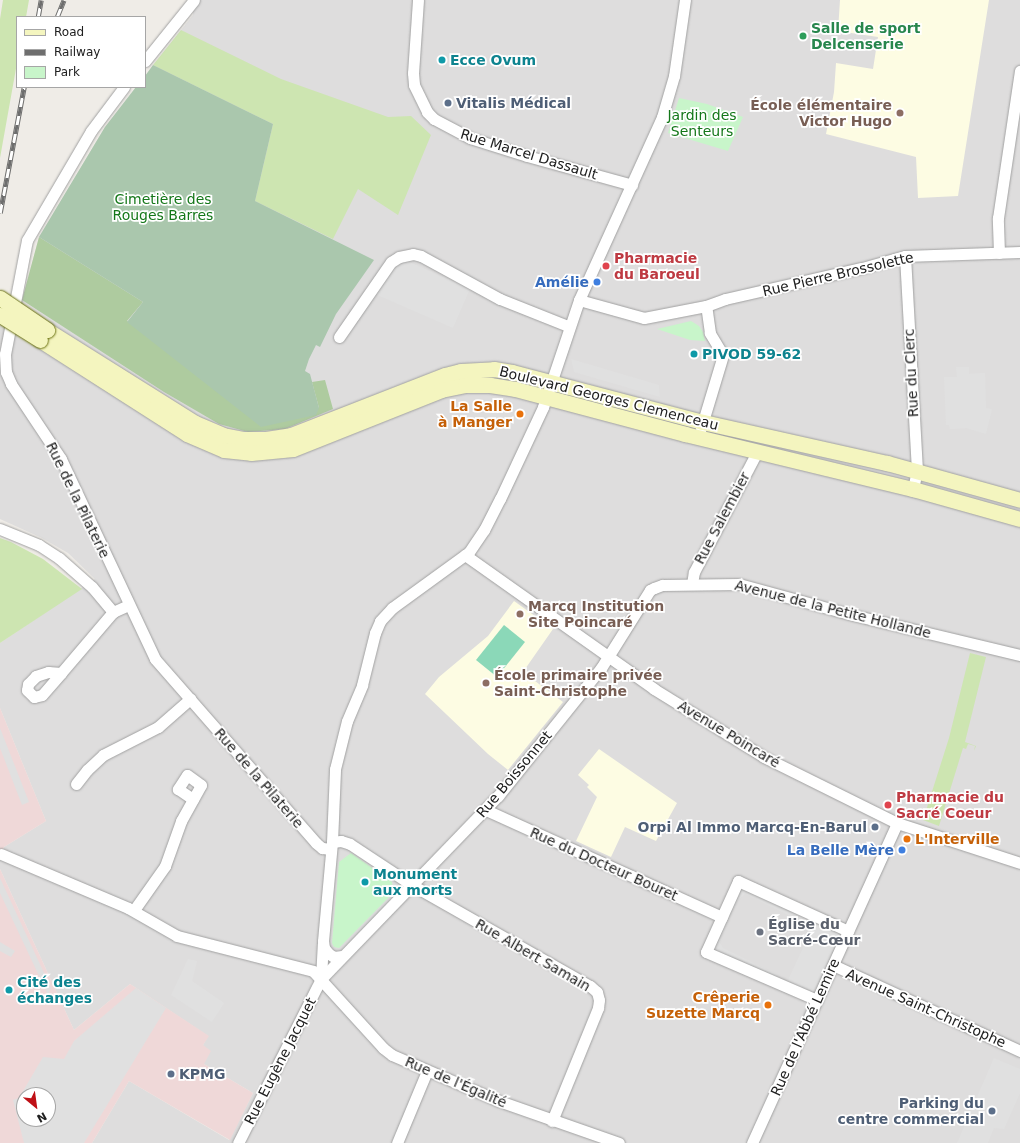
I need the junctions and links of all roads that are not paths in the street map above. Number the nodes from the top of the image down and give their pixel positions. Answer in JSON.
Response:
{"nodes":[{"id":1,"x":194,"y":0,"type":"edge"},
{"id":2,"x":418,"y":0,"type":"edge"},
{"id":3,"x":685,"y":0,"type":"edge"},
{"id":4,"x":146,"y":59,"type":"edge"},
{"id":5,"x":1020,"y":71,"type":"edge"},
{"id":6,"x":123,"y":88,"type":"edge"},
{"id":7,"x":632,"y":185,"type":"junction"},
{"id":8,"x":1020,"y":252,"type":"edge"},
{"id":9,"x":999,"y":253,"type":"junction"},
{"id":10,"x":905,"y":256,"type":"junction"},
{"id":11,"x":0,"y":298,"type":"edge"},
{"id":12,"x":579,"y":300,"type":"junction"},
{"id":13,"x":706,"y":306,"type":"junction"},
{"id":14,"x":0,"y":315,"type":"edge"},
{"id":15,"x":568,"y":326,"type":"junction"},
{"id":16,"x":43,"y":335,"type":"junction"},
{"id":17,"x":339,"y":337,"type":"dead end"},
{"id":18,"x":551,"y":382,"type":"junction"},
{"id":19,"x":546,"y":397,"type":"junction"},
{"id":20,"x":703,"y":422,"type":"junction"},
{"id":21,"x":699,"y":437,"type":"junction"},
{"id":22,"x":757,"y":452,"type":"junction"},
{"id":23,"x":917,"y":471,"type":"junction"},
{"id":24,"x":913,"y":489,"type":"junction"},
{"id":25,"x":1020,"y":500,"type":"edge"},
{"id":26,"x":1020,"y":519,"type":"edge"},
{"id":27,"x":0,"y":528,"type":"edge"},
{"id":28,"x":465,"y":555,"type":"junction"},
{"id":29,"x":692,"y":584,"type":"junction"},
{"id":30,"x":129,"y":605,"type":"junction"},
{"id":31,"x":113,"y":612,"type":"junction"},
{"id":32,"x":1020,"y":655,"type":"edge"},
{"id":33,"x":609,"y":656,"type":"junction"},
{"id":34,"x":61,"y":673,"type":"dead end"},
{"id":35,"x":190,"y":699,"type":"junction"},
{"id":36,"x":76,"y":784,"type":"dead end"},
{"id":37,"x":193,"y":799,"type":"dead end"},
{"id":38,"x":486,"y":810,"type":"junction"},
{"id":39,"x":897,"y":823,"type":"junction"},
{"id":40,"x":332,"y":846,"type":"junction"},
{"id":41,"x":1,"y":854,"type":"edge"},
{"id":42,"x":1020,"y":863,"type":"edge"},
{"id":43,"x":412,"y":885,"type":"junction"},
{"id":44,"x":134,"y":910,"type":"junction"},
{"id":45,"x":722,"y":917,"type":"junction"},
{"id":46,"x":848,"y":931,"type":"junction"},
{"id":47,"x":323,"y":941,"type":"junction"},
{"id":48,"x":342,"y":956,"type":"junction"},
{"id":49,"x":833,"y":965,"type":"junction"},
{"id":50,"x":320,"y":979,"type":"junction"},
{"id":51,"x":817,"y":1000,"type":"junction"},
{"id":52,"x":1020,"y":1051,"type":"edge"},
{"id":53,"x":427,"y":1071,"type":"junction"},
{"id":54,"x":552,"y":1121,"type":"junction"},
{"id":55,"x":238,"y":1143,"type":"edge"},
{"id":56,"x":397,"y":1143,"type":"edge"},
{"id":57,"x":619,"y":1143,"type":"edge"},
{"id":58,"x":752,"y":1143,"type":"edge"}],
"edges":[{"from":1,"to":4,"type":"street"},
{"from":2,"to":7,"type":"street","name":"Rue Marcel Dassault"},
{"from":3,"to":7,"type":"street"},
{"from":5,"to":9,"type":"street"},
{"from":6,"to":30,"type":"street","name":"Rue de la Pilaterie"},
{"from":7,"to":12,"type":"street"},
{"from":8,"to":9,"type":"street","name":"Rue Pierre Brossolette"},
{"from":9,"to":10,"type":"street","name":"Rue Pierre Brossolette"},
{"from":10,"to":13,"type":"street","name":"Rue Pierre Brossolette"},
{"from":10,"to":23,"type":"street","name":"Rue du Clerc"},
{"from":11,"to":16,"type":"main road","name":"Boulevard Georges Clemenceau","bridge":true},
{"from":12,"to":13,"type":"street","name":"Rue Pierre Brossolette"},
{"from":12,"to":15,"type":"street"},
{"from":13,"to":20,"type":"street"},
{"from":14,"to":16,"type":"main road","name":"Boulevard Georges Clemenceau","bridge":true},
{"from":15,"to":17,"type":"street"},
{"from":15,"to":18,"type":"street"},
{"from":16,"to":18,"type":"main road","name":"Boulevard Georges Clemenceau"},
{"from":16,"to":19,"type":"main road","name":"Boulevard Georges Clemenceau"},
{"from":18,"to":19,"type":"street"},
{"from":18,"to":20,"type":"main road","name":"Boulevard Georges Clemenceau"},
{"from":19,"to":21,"type":"main road","name":"Boulevard Georges Clemenceau"},
{"from":19,"to":28,"type":"street"},
{"from":20,"to":21,"type":"street"},
{"from":20,"to":23,"type":"main road","name":"Boulevard Georges Clemenceau"},
{"from":21,"to":22,"type":"main road","name":"Boulevard Georges Clemenceau"},
{"from":22,"to":24,"type":"main road","name":"Boulevard Georges Clemenceau"},
{"from":22,"to":29,"type":"street","name":"Rue Salembier"},
{"from":23,"to":24,"type":"street","name":"Rue du Clerc"},
{"from":23,"to":25,"type":"main road","name":"Boulevard Georges Clemenceau"},
{"from":24,"to":26,"type":"main road","name":"Boulevard Georges Clemenceau"},
{"from":27,"to":31,"type":"street"},
{"from":28,"to":33,"type":"street","name":"Avenue Poincaré"},
{"from":28,"to":40,"type":"street"},
{"from":29,"to":32,"type":"street","name":"Avenue de la Petite Hollande"},
{"from":29,"to":33,"type":"street","name":"Avenue de la Petite Hollande"},
{"from":30,"to":31,"type":"street"},
{"from":30,"to":35,"type":"street","name":"Rue de la Pilaterie"},
{"from":31,"to":34,"type":"street"},
{"from":33,"to":38,"type":"street","name":"Rue Boissonnet"},
{"from":33,"to":39,"type":"street","name":"Avenue Poincaré"},
{"from":35,"to":36,"type":"street"},
{"from":35,"to":40,"type":"street","name":"Rue de la Pilaterie"},
{"from":37,"to":44,"type":"street"},
{"from":38,"to":43,"type":"street","name":"Rue Boissonnet"},
{"from":38,"to":45,"type":"street","name":"Rue du Docteur Bouret"},
{"from":39,"to":42,"type":"street","name":"Avenue Poincaré"},
{"from":39,"to":46,"type":"street","name":"Rue de l'Abbé Lemire"},
{"from":40,"to":43,"type":"street"},
{"from":40,"to":47,"type":"street"},
{"from":41,"to":44,"type":"street","name":"Rue de l'Égalité"},
{"from":43,"to":48,"type":"street","name":"Rue Boissonnet"},
{"from":43,"to":54,"type":"street","name":"Rue Albert Samain"},
{"from":44,"to":50,"type":"street","name":"Rue de l'Égalité"},
{"from":45,"to":46,"type":"street"},
{"from":45,"to":51,"type":"street"},
{"from":46,"to":49,"type":"street","name":"Rue de l'Abbé Lemire"},
{"from":47,"to":48,"type":"street"},
{"from":47,"to":50,"type":"street"},
{"from":48,"to":50,"type":"street","name":"Rue Boissonnet"},
{"from":49,"to":51,"type":"street","name":"Rue de l'Abbé Lemire"},
{"from":49,"to":52,"type":"street","name":"Avenue Saint-Christophe"},
{"from":50,"to":53,"type":"street","name":"Rue de l'Égalité"},
{"from":50,"to":55,"type":"street","name":"Rue Eugène Jacquet"},
{"from":51,"to":58,"type":"street","name":"Rue de l'Abbé Lemire"},
{"from":53,"to":54,"type":"street","name":"Rue de l'Égalité"},
{"from":53,"to":56,"type":"street"},
{"from":54,"to":57,"type":"street","name":"Rue de l'Égalité"}]}
